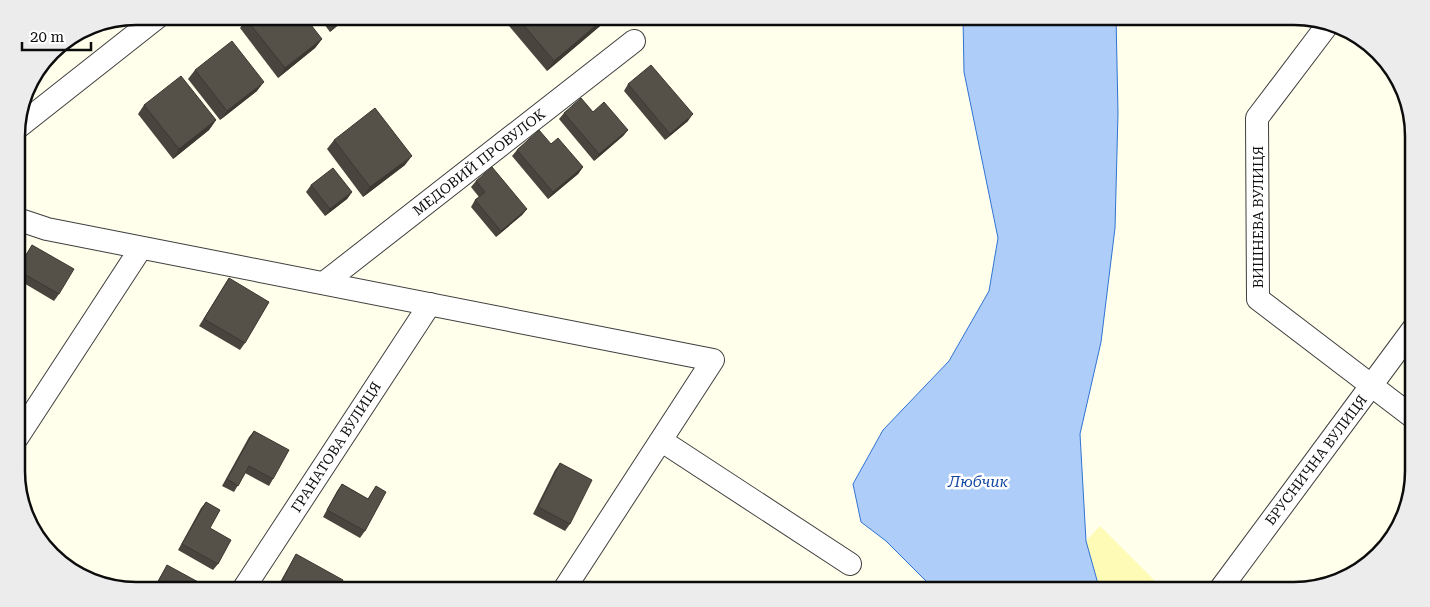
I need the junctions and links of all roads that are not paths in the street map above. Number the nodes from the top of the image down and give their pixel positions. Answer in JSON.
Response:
{"nodes":[{"id":1,"x":148,"y":25,"type":"edge"},
{"id":2,"x":1324,"y":30,"type":"edge"},
{"id":3,"x":634,"y":41,"type":"dead end"},
{"id":4,"x":26,"y":121,"type":"edge"},
{"id":5,"x":25,"y":221,"type":"edge"},
{"id":6,"x":141,"y":248,"type":"junction"},
{"id":7,"x":324,"y":283,"type":"junction"},
{"id":8,"x":430,"y":304,"type":"junction"},
{"id":9,"x":1405,"y":341,"type":"edge"},
{"id":10,"x":1371,"y":386,"type":"junction"},
{"id":11,"x":1405,"y":411,"type":"edge"},
{"id":12,"x":25,"y":426,"type":"edge"},
{"id":13,"x":662,"y":441,"type":"junction"},
{"id":14,"x":850,"y":564,"type":"dead end"},
{"id":15,"x":248,"y":582,"type":"edge"},
{"id":16,"x":570,"y":582,"type":"edge"},
{"id":17,"x":1225,"y":582,"type":"edge"}],
"edges":[{"from":1,"to":4,"type":"street"},
{"from":2,"to":10,"type":"street","name":"ВИШНЕВА ВУЛИЦЯ"},
{"from":3,"to":7,"type":"street","name":"МЕДОВИЙ ПРОВУЛОК"},
{"from":5,"to":6,"type":"street"},
{"from":6,"to":7,"type":"street"},
{"from":6,"to":12,"type":"street"},
{"from":7,"to":8,"type":"street"},
{"from":8,"to":13,"type":"street"},
{"from":8,"to":15,"type":"street","name":"ГРАНАТОВА ВУЛИЦЯ"},
{"from":9,"to":10,"type":"street","name":"БРУСНИЧНА ВУЛИЦЯ"},
{"from":10,"to":11,"type":"street","name":"ВИШНЕВА ВУЛИЦЯ"},
{"from":10,"to":17,"type":"street","name":"БРУСНИЧНА ВУЛИЦЯ"},
{"from":13,"to":14,"type":"street"},
{"from":13,"to":16,"type":"street"}]}
